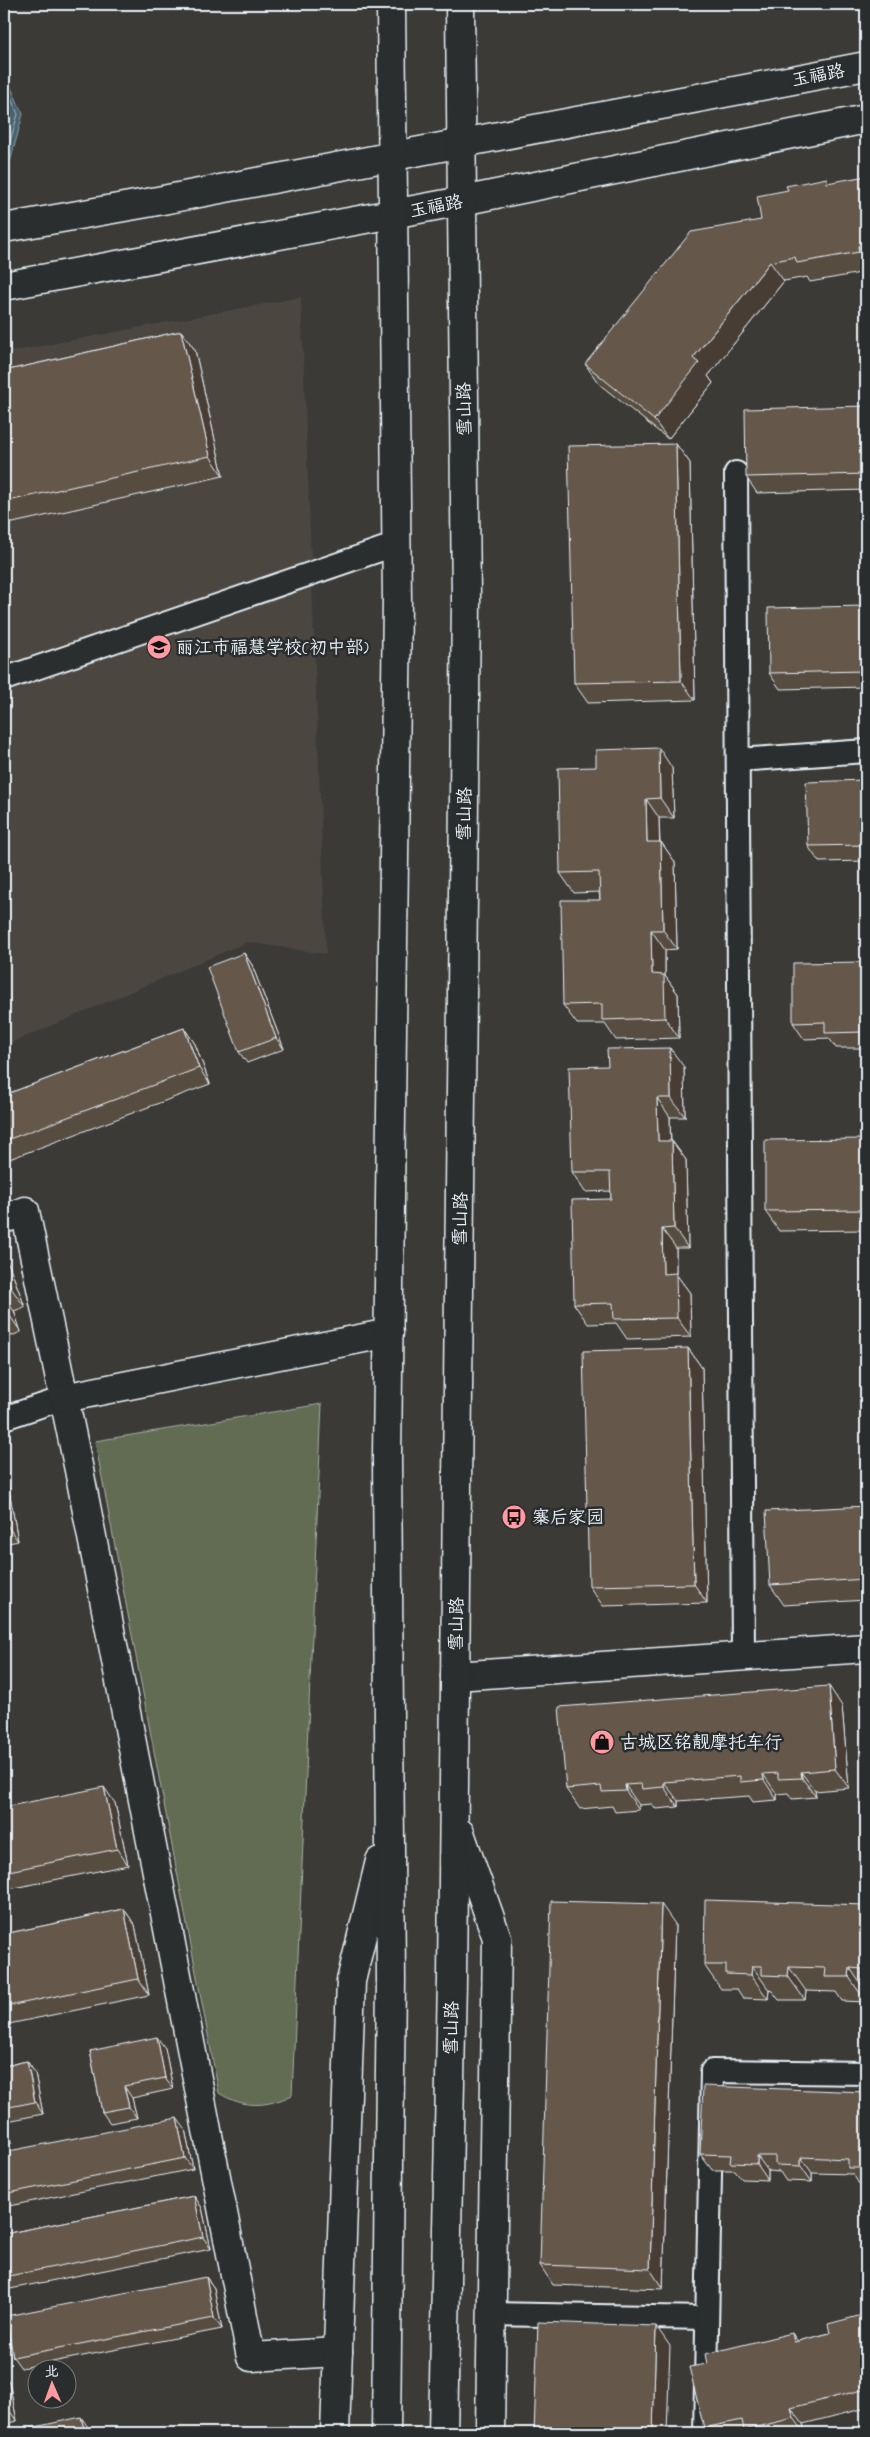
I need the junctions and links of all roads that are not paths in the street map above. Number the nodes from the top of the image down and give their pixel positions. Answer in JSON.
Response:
{"nodes":[{"id":1,"x":391,"y":4,"type":"edge"},
{"id":2,"x":460,"y":4,"type":"edge"},
{"id":3,"x":866,"y":66,"type":"edge"},
{"id":4,"x":866,"y":118,"type":"edge"},
{"id":5,"x":462,"y":143,"type":"junction"},
{"id":6,"x":393,"y":156,"type":"junction"},
{"id":7,"x":462,"y":201,"type":"junction"},
{"id":8,"x":394,"y":214,"type":"junction"},
{"id":9,"x":4,"y":228,"type":"edge"},
{"id":10,"x":4,"y":286,"type":"edge"},
{"id":11,"x":736,"y":473,"type":"dead end"},
{"id":12,"x":397,"y":544,"type":"junction"},
{"id":13,"x":4,"y":678,"type":"edge"},
{"id":14,"x":866,"y":751,"type":"edge"},
{"id":15,"x":738,"y":760,"type":"junction"},
{"id":16,"x":4,"y":1219,"type":"edge"},
{"id":17,"x":389,"y":1333,"type":"junction"},
{"id":18,"x":64,"y":1398,"type":"junction"},
{"id":19,"x":4,"y":1418,"type":"edge"},
{"id":20,"x":866,"y":1648,"type":"edge"},
{"id":21,"x":743,"y":1656,"type":"junction"},
{"id":22,"x":455,"y":1676,"type":"junction"},
{"id":23,"x":454,"y":1816,"type":"junction"},
{"id":24,"x":390,"y":1821,"type":"junction"},
{"id":25,"x":866,"y":2073,"type":"edge"},
{"id":26,"x":492,"y":2314,"type":"junction"},
{"id":27,"x":707,"y":2318,"type":"junction"},
{"id":28,"x":338,"y":2352,"type":"junction"},
{"id":29,"x":335,"y":2433,"type":"edge"},
{"id":30,"x":386,"y":2433,"type":"edge"},
{"id":31,"x":443,"y":2433,"type":"edge"},
{"id":32,"x":490,"y":2433,"type":"edge"},
{"id":33,"x":705,"y":2433,"type":"edge"}],
"edges":[{"from":1,"to":6,"type":"main road"},
{"from":2,"to":5,"type":"main road","name":"雪山路"},
{"from":3,"to":5,"type":"main road","name":"玉福路"},
{"from":4,"to":7,"type":"main road","name":"玉福路"},
{"from":5,"to":6,"type":"main road","name":"玉福路"},
{"from":5,"to":7,"type":"main road","name":"雪山路"},
{"from":6,"to":8,"type":"main road"},
{"from":6,"to":9,"type":"main road","name":"玉福路"},
{"from":7,"to":8,"type":"main road","name":"玉福路"},
{"from":7,"to":22,"type":"main road","name":"雪山路"},
{"from":8,"to":10,"type":"main road","name":"玉福路"},
{"from":8,"to":12,"type":"main road"},
{"from":11,"to":15,"type":"lane"},
{"from":12,"to":13,"type":"lane"},
{"from":12,"to":17,"type":"main road"},
{"from":14,"to":15,"type":"lane"},
{"from":15,"to":21,"type":"lane"},
{"from":16,"to":18,"type":"main road"},
{"from":17,"to":18,"type":"main road"},
{"from":17,"to":24,"type":"main road"},
{"from":18,"to":19,"type":"lane"},
{"from":18,"to":28,"type":"main road"},
{"from":20,"to":21,"type":"main road"},
{"from":21,"to":22,"type":"main road"},
{"from":22,"to":23,"type":"main road","name":"雪山路"},
{"from":23,"to":26,"type":"main road"},
{"from":23,"to":31,"type":"main road","name":"雪山路"},
{"from":24,"to":28,"type":"main road"},
{"from":24,"to":30,"type":"main road"},
{"from":25,"to":27,"type":"lane"},
{"from":26,"to":27,"type":"lane"},
{"from":26,"to":32,"type":"main road"},
{"from":27,"to":33,"type":"lane"},
{"from":28,"to":29,"type":"main road"}]}
